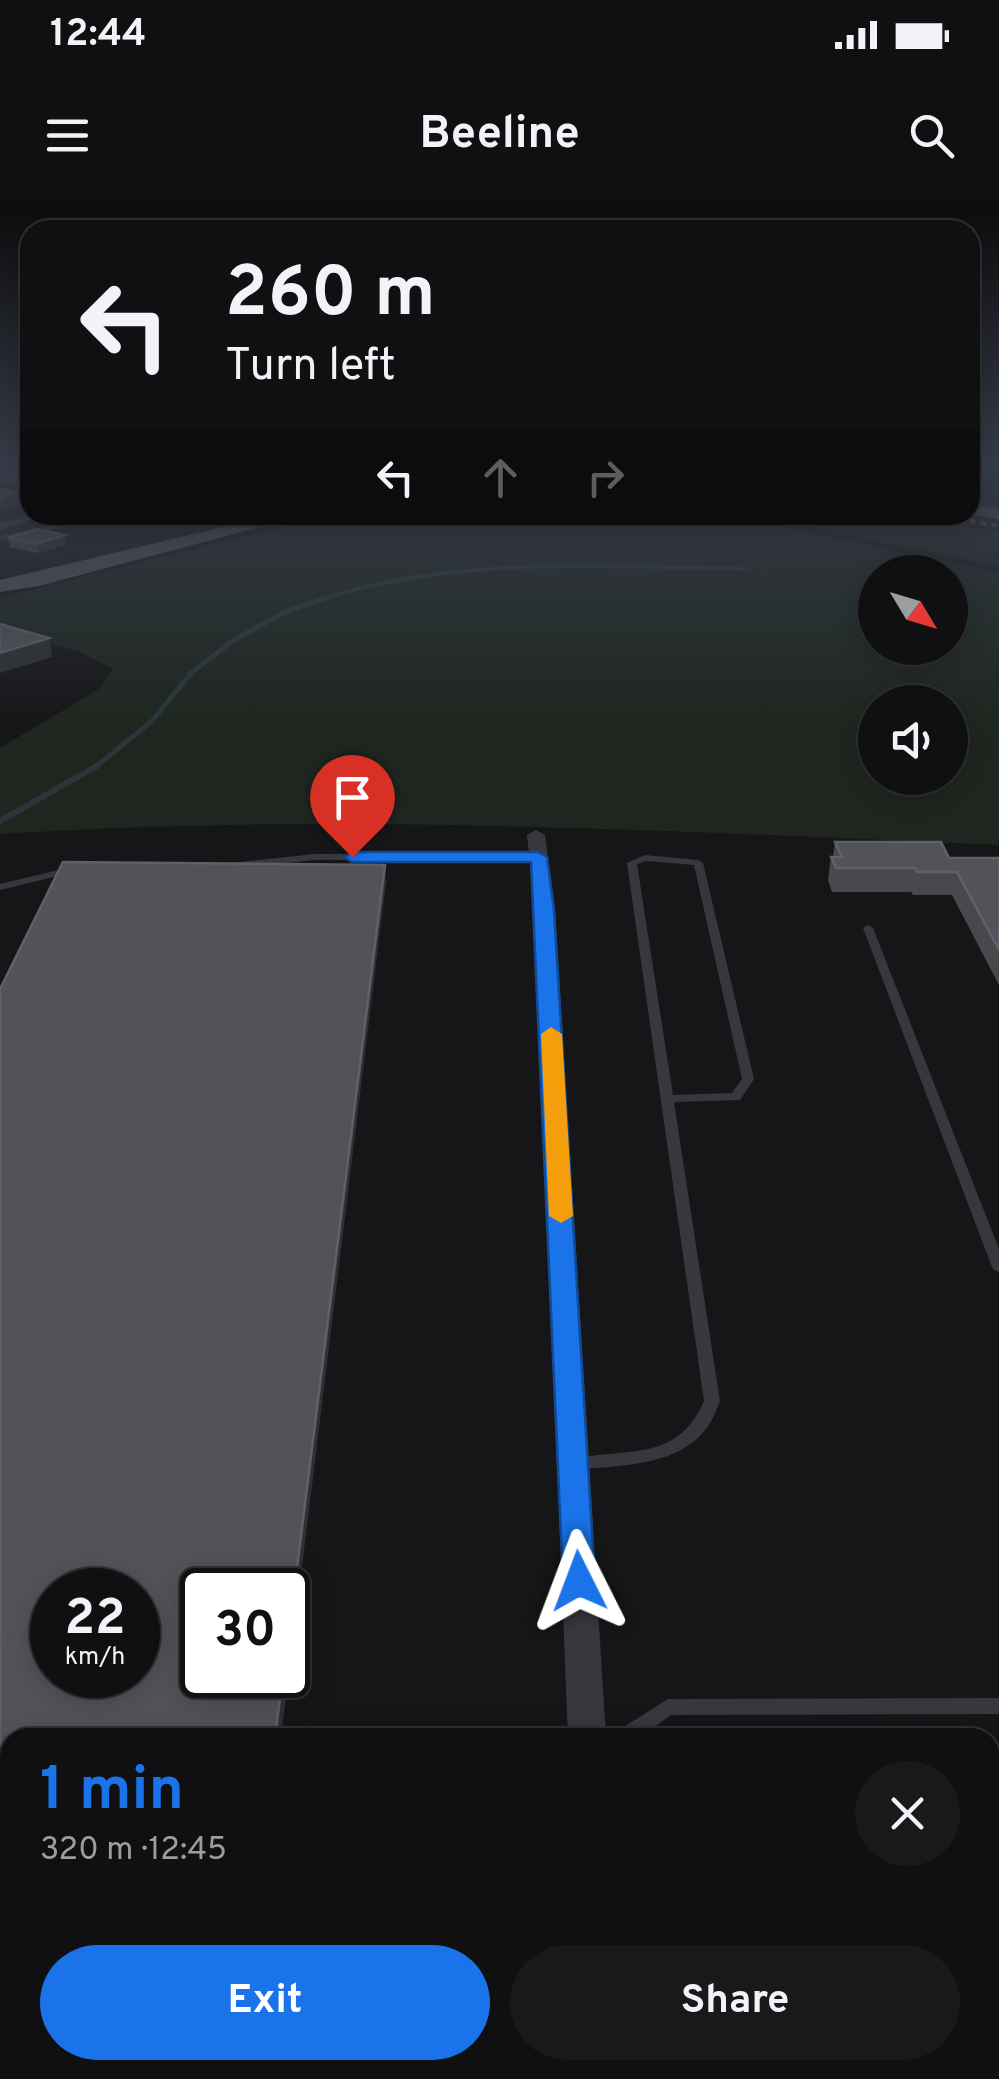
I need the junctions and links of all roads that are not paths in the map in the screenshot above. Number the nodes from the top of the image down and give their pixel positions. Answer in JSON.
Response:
{"nodes":[{"id":1,"x":105,"y":555,"type":"edge"},
{"id":2,"x":140,"y":555,"type":"edge"},
{"id":3,"x":0,"y":583,"type":"edge"},
{"id":4,"x":537,"y":846,"type":"joint"},
{"id":5,"x":83,"y":868,"type":"edge"},
{"id":6,"x":208,"y":868,"type":"edge"},
{"id":7,"x":0,"y":887,"type":"edge"},
{"id":8,"x":868,"y":928,"type":"dead end"},
{"id":9,"x":667,"y":1100,"type":"junction"},
{"id":10,"x":999,"y":1267,"type":"edge"},
{"id":11,"x":574,"y":1464,"type":"junction"},
{"id":12,"x":999,"y":1706,"type":"edge"},
{"id":13,"x":587,"y":1728,"type":"edge"},
{"id":14,"x":638,"y":1728,"type":"edge"}],
"edges":[{"from":1,"to":3,"type":"main road"},
{"from":2,"to":3,"type":"main road"},
{"from":4,"to":6,"type":"lane"},
{"from":4,"to":11,"type":"street"},
{"from":5,"to":7,"type":"lane"},
{"from":8,"to":10,"type":"lane"},
{"from":9,"to":9,"type":"lane"},
{"from":9,"to":11,"type":"lane"},
{"from":11,"to":13,"type":"street"},
{"from":12,"to":14,"type":"lane"}]}
